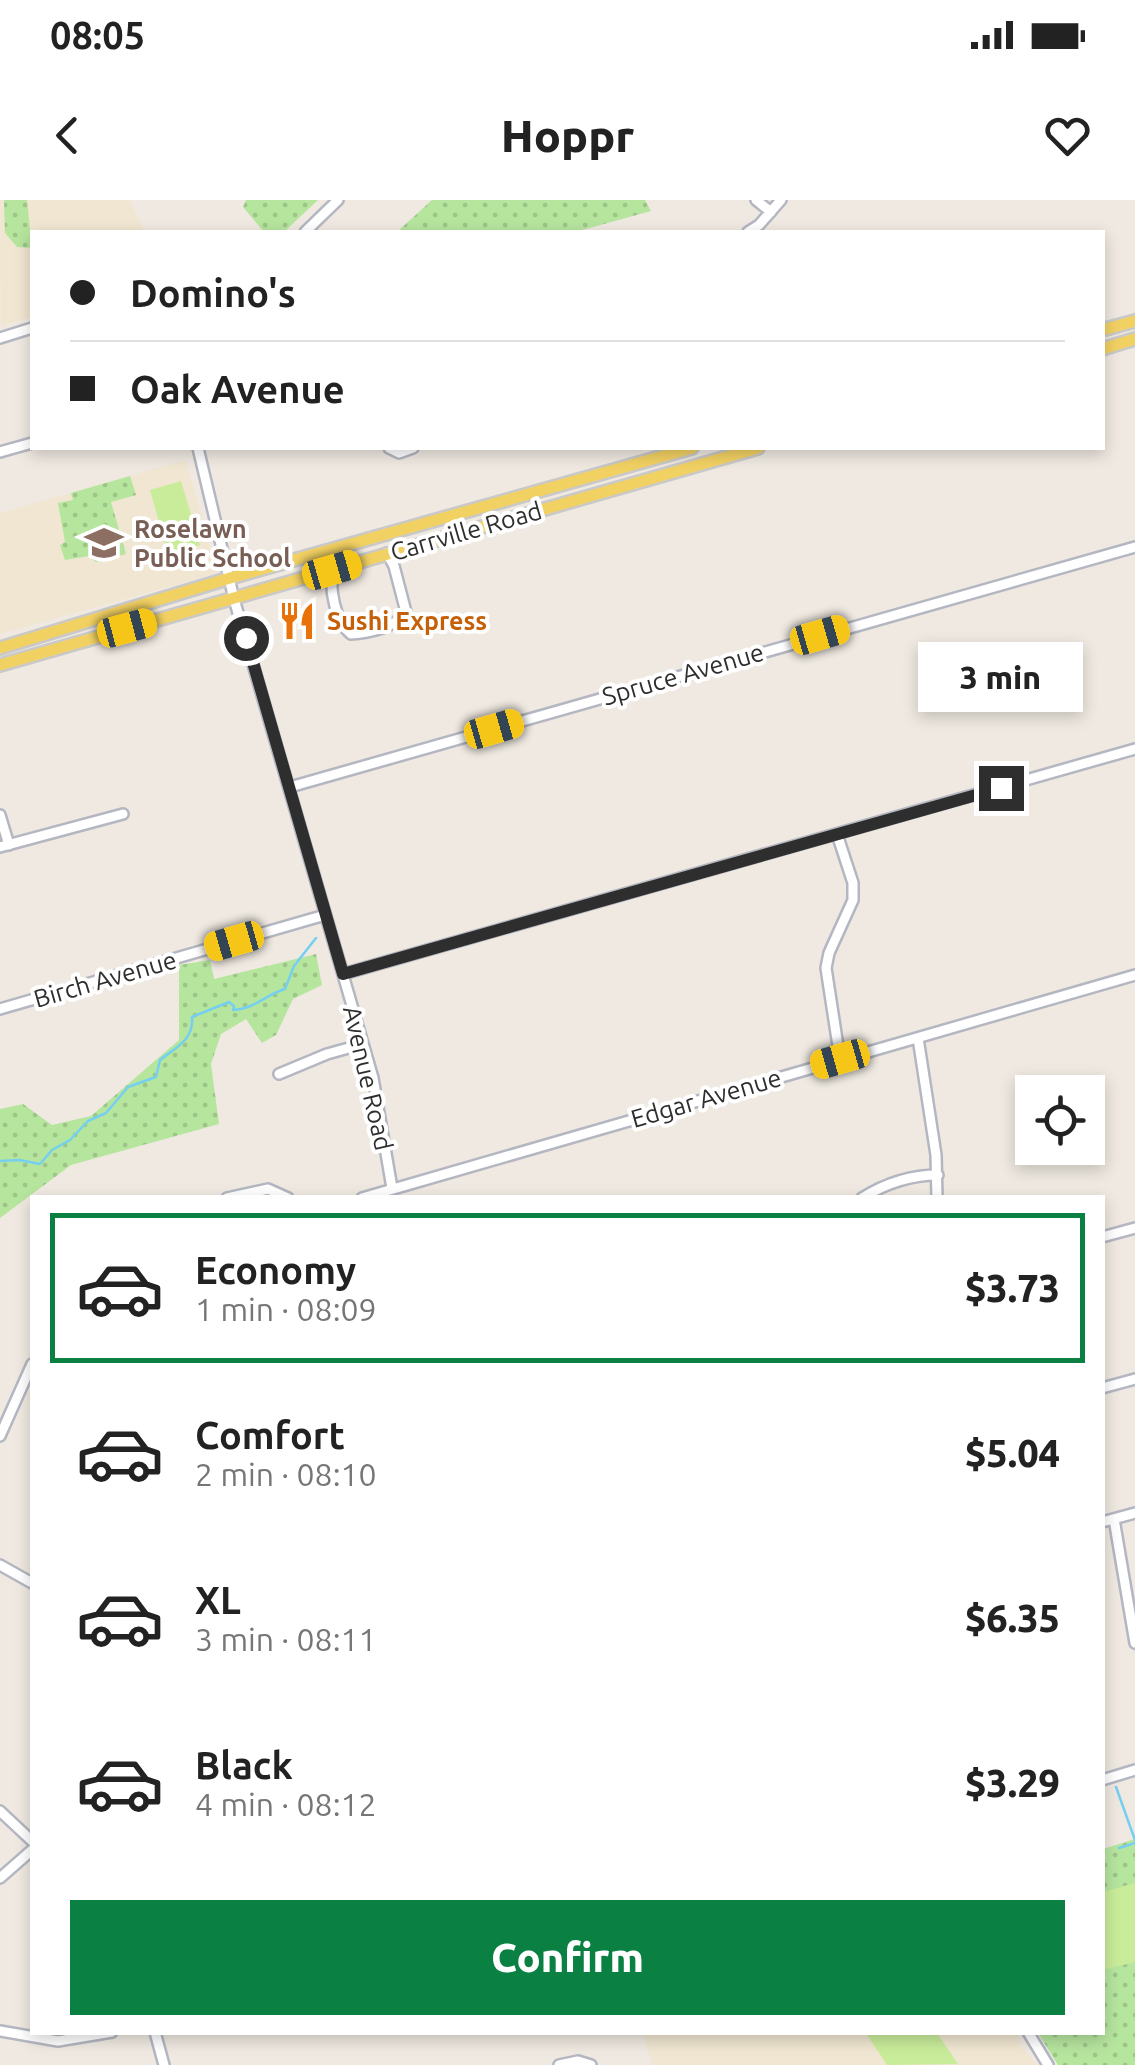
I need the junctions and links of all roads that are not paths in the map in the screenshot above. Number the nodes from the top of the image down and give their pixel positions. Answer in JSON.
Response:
{"nodes":[{"id":1,"x":338,"y":200,"type":"edge"},
{"id":2,"x":756,"y":200,"type":"edge"},
{"id":3,"x":782,"y":200,"type":"edge"},
{"id":4,"x":772,"y":212,"type":"junction"},
{"id":5,"x":307,"y":230,"type":"edge"},
{"id":6,"x":750,"y":230,"type":"edge"},
{"id":7,"x":1135,"y":321,"type":"edge"},
{"id":8,"x":30,"y":329,"type":"edge"},
{"id":9,"x":1105,"y":329,"type":"edge"},
{"id":10,"x":0,"y":338,"type":"edge"},
{"id":11,"x":1135,"y":339,"type":"edge"},
{"id":12,"x":1105,"y":347,"type":"edge"},
{"id":13,"x":30,"y":444,"type":"edge"},
{"id":14,"x":198,"y":450,"type":"edge"},
{"id":15,"x":685,"y":450,"type":"edge"},
{"id":16,"x":747,"y":450,"type":"edge"},
{"id":17,"x":0,"y":452,"type":"edge"},
{"id":18,"x":467,"y":512,"type":"junction"},
{"id":19,"x":474,"y":530,"type":"junction"},
{"id":20,"x":1135,"y":547,"type":"edge"},
{"id":21,"x":387,"y":553,"type":"junction"},
{"id":22,"x":332,"y":570,"type":"junction"},
{"id":23,"x":230,"y":578,"type":"junction"},
{"id":24,"x":234,"y":599,"type":"junction"},
{"id":25,"x":86,"y":622,"type":"junction"},
{"id":26,"x":92,"y":638,"type":"junction"},
{"id":27,"x":0,"y":648,"type":"edge"},
{"id":28,"x":0,"y":665,"type":"edge"},
{"id":29,"x":1135,"y":749,"type":"edge"},
{"id":30,"x":290,"y":787,"type":"junction"},
{"id":31,"x":123,"y":814,"type":"dead end"},
{"id":32,"x":0,"y":815,"type":"edge"},
{"id":33,"x":837,"y":834,"type":"junction"},
{"id":34,"x":4,"y":846,"type":"edge"},
{"id":35,"x":325,"y":915,"type":"junction"},
{"id":36,"x":343,"y":974,"type":"junction"},
{"id":37,"x":1135,"y":975,"type":"edge"},
{"id":38,"x":0,"y":1008,"type":"edge"},
{"id":39,"x":918,"y":1038,"type":"junction"},
{"id":40,"x":363,"y":1044,"type":"junction"},
{"id":41,"x":840,"y":1059,"type":"junction"},
{"id":42,"x":279,"y":1074,"type":"dead end"},
{"id":43,"x":938,"y":1174,"type":"junction"},
{"id":44,"x":392,"y":1188,"type":"junction"},
{"id":45,"x":241,"y":1195,"type":"edge"},
{"id":46,"x":281,"y":1195,"type":"edge"},
{"id":47,"x":371,"y":1195,"type":"edge"},
{"id":48,"x":867,"y":1195,"type":"edge"},
{"id":49,"x":937,"y":1195,"type":"edge"},
{"id":50,"x":1135,"y":1228,"type":"edge"},
{"id":51,"x":1105,"y":1236,"type":"edge"},
{"id":52,"x":30,"y":1368,"type":"edge"},
{"id":53,"x":1135,"y":1379,"type":"edge"},
{"id":54,"x":1105,"y":1387,"type":"edge"},
{"id":55,"x":0,"y":1436,"type":"edge"},
{"id":56,"x":1135,"y":1513,"type":"edge"},
{"id":57,"x":1114,"y":1519,"type":"junction"},
{"id":58,"x":1105,"y":1521,"type":"edge"},
{"id":59,"x":0,"y":1565,"type":"edge"},
{"id":60,"x":30,"y":1581,"type":"edge"},
{"id":61,"x":1135,"y":1643,"type":"edge"},
{"id":62,"x":1135,"y":1770,"type":"edge"},
{"id":63,"x":1105,"y":1779,"type":"edge"},
{"id":64,"x":3,"y":1819,"type":"edge"},
{"id":65,"x":30,"y":1839,"type":"edge"},
{"id":66,"x":30,"y":1852,"type":"edge"},
{"id":67,"x":0,"y":1878,"type":"edge"},
{"id":68,"x":0,"y":2030,"type":"edge"},
{"id":69,"x":96,"y":2035,"type":"edge"},
{"id":70,"x":156,"y":2035,"type":"edge"},
{"id":71,"x":1030,"y":2035,"type":"edge"},
{"id":72,"x":164,"y":2065,"type":"edge"},
{"id":73,"x":560,"y":2065,"type":"edge"},
{"id":74,"x":591,"y":2065,"type":"edge"},
{"id":75,"x":1048,"y":2065,"type":"edge"}],
"edges":[{"from":1,"to":5,"type":"street"},
{"from":2,"to":4,"type":"street"},
{"from":3,"to":4,"type":"street"},
{"from":4,"to":6,"type":"street"},
{"from":7,"to":9,"type":"main road"},
{"from":8,"to":10,"type":"street"},
{"from":11,"to":12,"type":"main road"},
{"from":13,"to":17,"type":"street"},
{"from":14,"to":23,"type":"street","name":"Avenue Road"},
{"from":15,"to":18,"type":"main road","name":"Carrville Road"},
{"from":16,"to":19,"type":"main road","name":"Carrville Road"},
{"from":18,"to":19,"type":"main road"},
{"from":18,"to":23,"type":"main road","name":"Carrville Road"},
{"from":19,"to":21,"type":"main road","name":"Carrville Road"},
{"from":20,"to":30,"type":"street","name":"Spruce Avenue"},
{"from":21,"to":22,"type":"main road","name":"Carrville Road"},
{"from":21,"to":22,"type":"street"},
{"from":22,"to":24,"type":"main road","name":"Carrville Road"},
{"from":23,"to":24,"type":"street","name":"Avenue Road"},
{"from":23,"to":25,"type":"main road","name":"Carrville Road"},
{"from":24,"to":26,"type":"main road","name":"Carrville Road"},
{"from":24,"to":30,"type":"street","name":"Avenue Road"},
{"from":25,"to":26,"type":"main road"},
{"from":25,"to":27,"type":"main road","name":"Carrville Road"},
{"from":26,"to":28,"type":"main road","name":"Carrville Road"},
{"from":29,"to":33,"type":"street"},
{"from":30,"to":35,"type":"street","name":"Avenue Road"},
{"from":31,"to":34,"type":"street"},
{"from":32,"to":34,"type":"street"},
{"from":33,"to":36,"type":"street"},
{"from":33,"to":41,"type":"street"},
{"from":35,"to":36,"type":"street","name":"Avenue Road"},
{"from":35,"to":38,"type":"street","name":"Birch Avenue"},
{"from":36,"to":40,"type":"street","name":"Avenue Road"},
{"from":37,"to":39,"type":"street","name":"Edgar Avenue"},
{"from":39,"to":41,"type":"street","name":"Edgar Avenue"},
{"from":39,"to":43,"type":"street"},
{"from":40,"to":42,"type":"street"},
{"from":40,"to":44,"type":"street","name":"Avenue Road"},
{"from":41,"to":44,"type":"street","name":"Edgar Avenue"},
{"from":43,"to":48,"type":"street"},
{"from":43,"to":49,"type":"street"},
{"from":44,"to":47,"type":"street","name":"Edgar Avenue"},
{"from":45,"to":46,"type":"street"},
{"from":50,"to":51,"type":"street"},
{"from":52,"to":55,"type":"street"},
{"from":53,"to":54,"type":"street"},
{"from":56,"to":57,"type":"street"},
{"from":57,"to":58,"type":"street"},
{"from":57,"to":61,"type":"street"},
{"from":59,"to":60,"type":"street"},
{"from":62,"to":63,"type":"street"},
{"from":64,"to":65,"type":"street"},
{"from":66,"to":67,"type":"street"},
{"from":68,"to":69,"type":"street"},
{"from":70,"to":72,"type":"street"},
{"from":71,"to":75,"type":"street"},
{"from":73,"to":74,"type":"street"}]}
